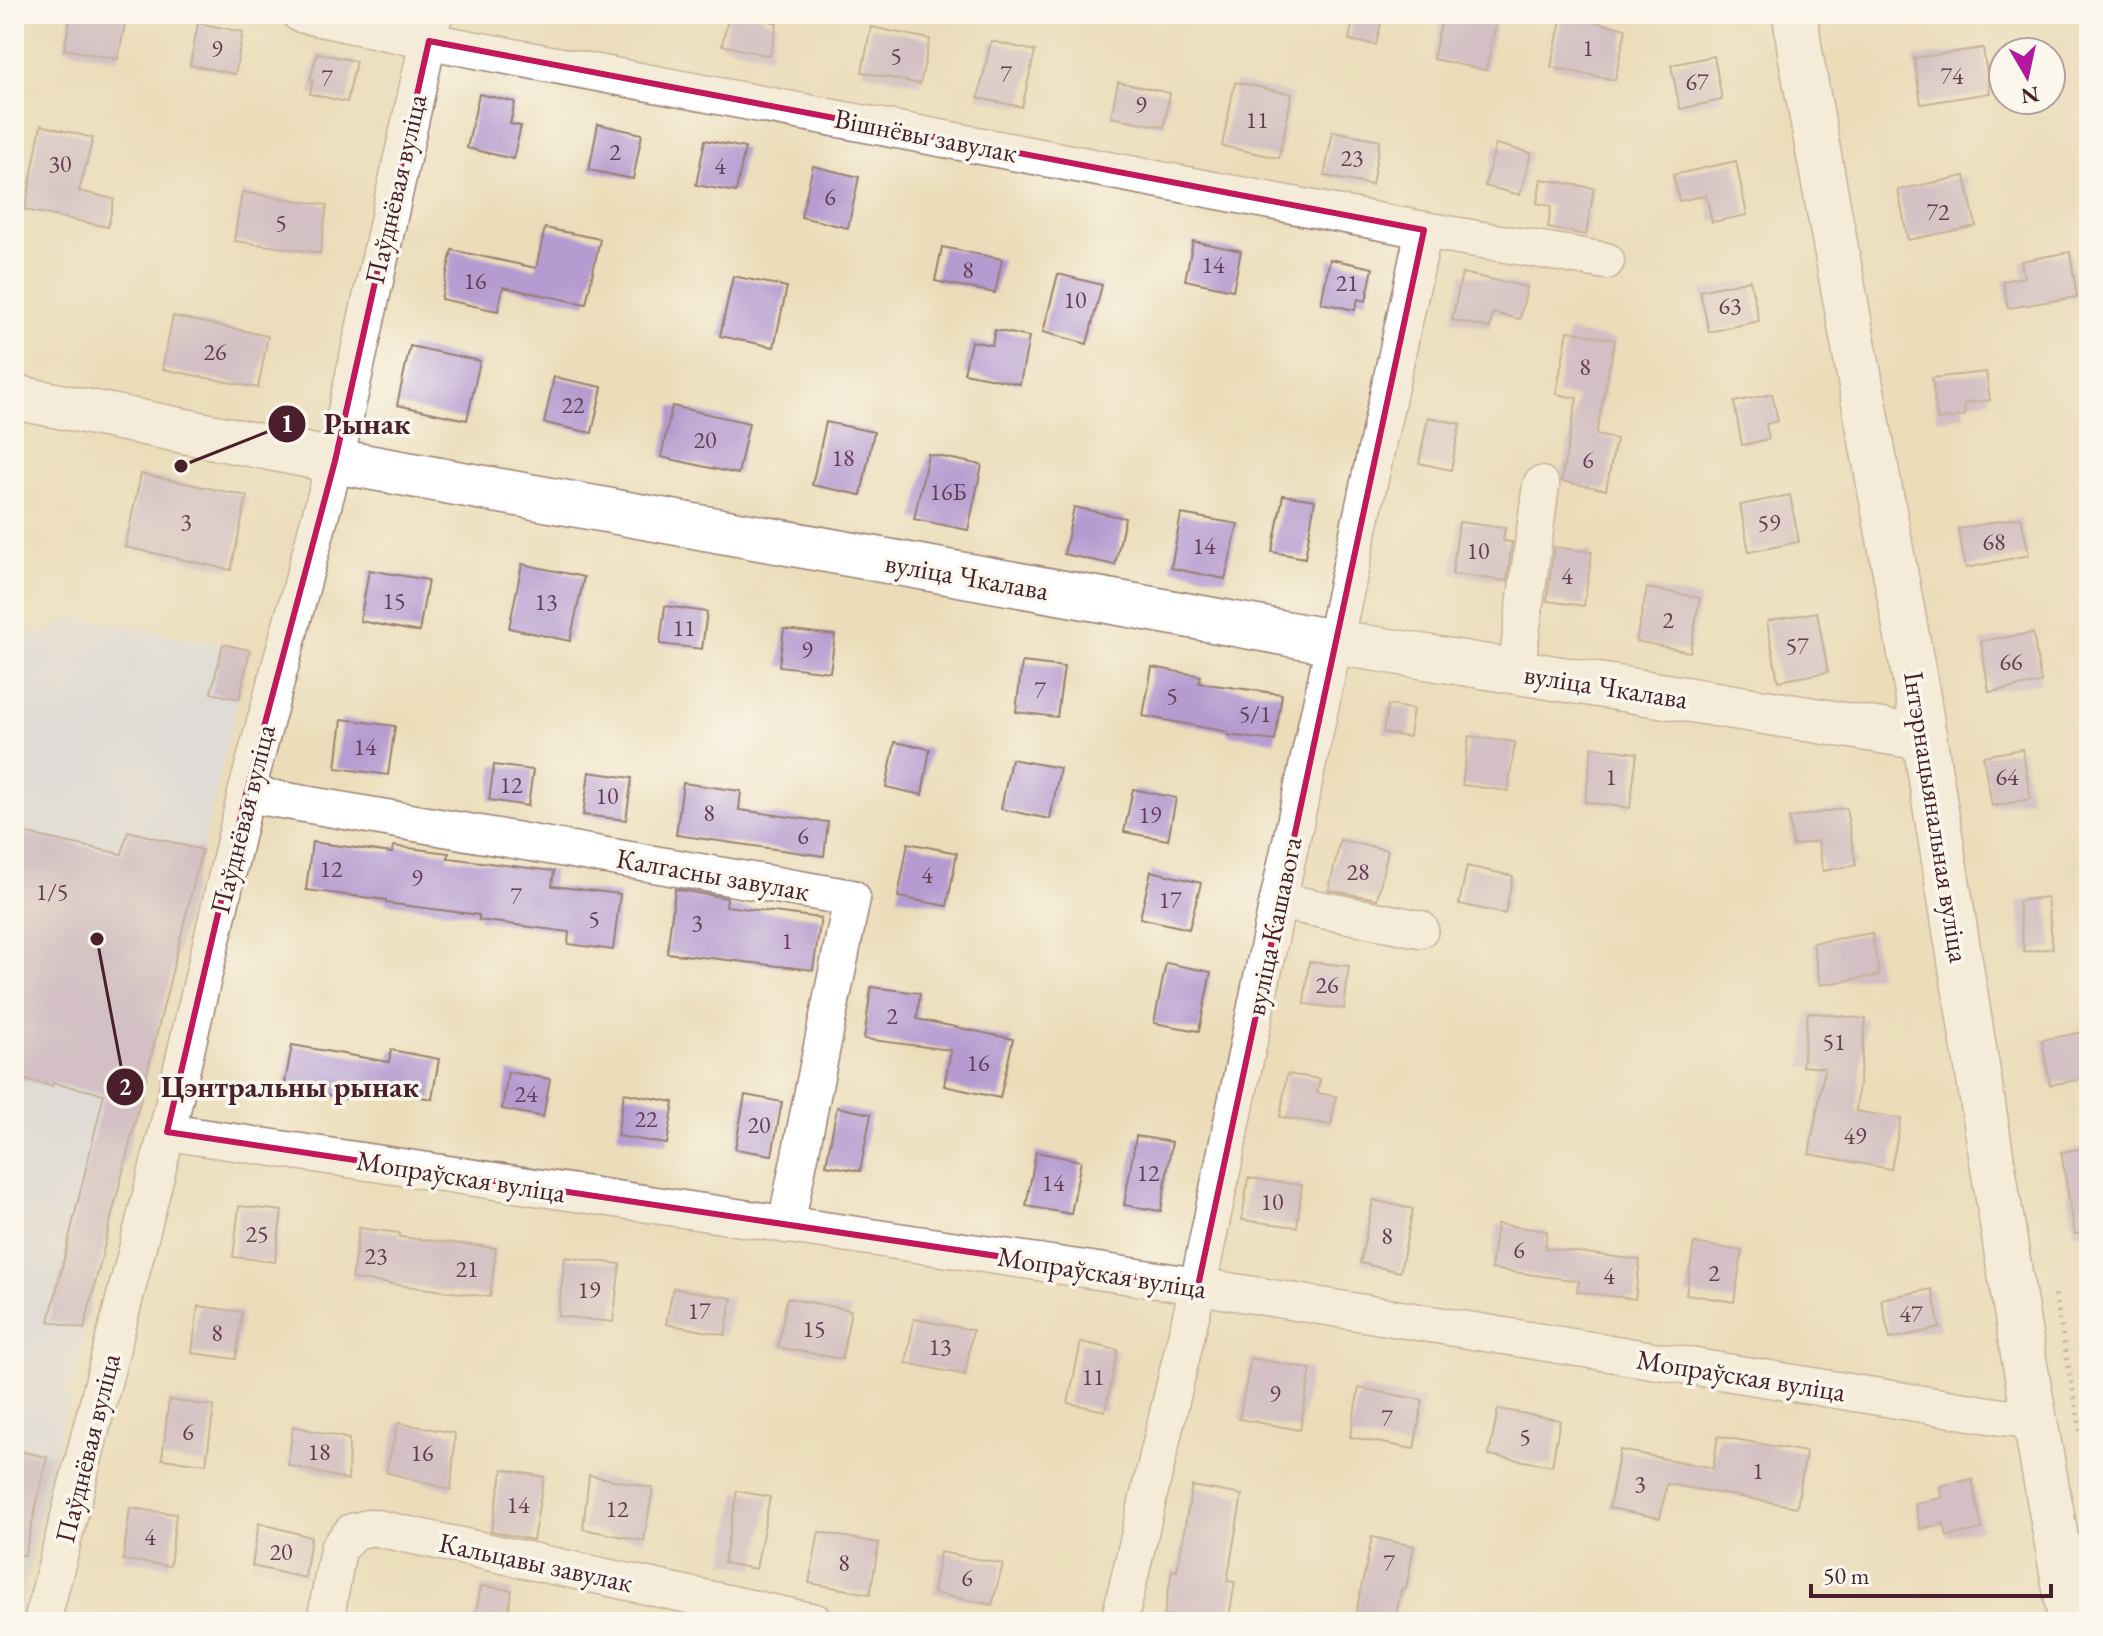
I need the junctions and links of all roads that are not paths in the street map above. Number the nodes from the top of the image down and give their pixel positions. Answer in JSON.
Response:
{"nodes":[{"id":1,"x":300,"y":14,"type":"edge"},
{"id":2,"x":1795,"y":14,"type":"edge"},
{"id":3,"x":431,"y":28,"type":"edge"},
{"id":4,"x":1424,"y":230,"type":"junction"},
{"id":5,"x":1606,"y":261,"type":"dead end"},
{"id":6,"x":14,"y":397,"type":"edge"},
{"id":7,"x":335,"y":461,"type":"junction"},
{"id":8,"x":1541,"y":485,"type":"dead end"},
{"id":9,"x":1334,"y":642,"type":"junction"},
{"id":10,"x":1516,"y":672,"type":"junction"},
{"id":11,"x":1924,"y":738,"type":"junction"},
{"id":12,"x":246,"y":794,"type":"junction"},
{"id":13,"x":1278,"y":901,"type":"junction"},
{"id":14,"x":1420,"y":929,"type":"dead end"},
{"id":15,"x":167,"y":1132,"type":"junction"},
{"id":16,"x":786,"y":1225,"type":"junction"},
{"id":17,"x":1198,"y":1286,"type":"junction"},
{"id":18,"x":2035,"y":1420,"type":"junction"},
{"id":19,"x":2075,"y":1565,"type":"edge"},
{"id":20,"x":42,"y":1622,"type":"edge"},
{"id":21,"x":325,"y":1622,"type":"edge"},
{"id":22,"x":815,"y":1622,"type":"edge"},
{"id":23,"x":1119,"y":1622,"type":"edge"},
{"id":24,"x":2071,"y":1622,"type":"edge"}],
"edges":[{"from":1,"to":3,"type":"street","name":"Вішнёвы завулак"},
{"from":2,"to":11,"type":"main road","name":"Інтэрнацыянальная вуліца"},
{"from":3,"to":4,"type":"street","name":"Вішнёвы завулак"},
{"from":3,"to":7,"type":"street","name":"Паўднёвая вуліца"},
{"from":4,"to":5,"type":"street","name":"Вішнёвы завулак"},
{"from":4,"to":9,"type":"street","name":"вуліца Кашавога"},
{"from":6,"to":7,"type":"main road","name":"вуліца Чкалава"},
{"from":7,"to":9,"type":"main road","name":"вуліца Чкалава"},
{"from":7,"to":12,"type":"street","name":"Паўднёвая вуліца"},
{"from":8,"to":10,"type":"street"},
{"from":9,"to":10,"type":"main road","name":"вуліца Чкалава"},
{"from":9,"to":13,"type":"street","name":"вуліца Кашавога"},
{"from":10,"to":11,"type":"main road","name":"вуліца Чкалава"},
{"from":11,"to":18,"type":"main road","name":"Інтэрнацыянальная вуліца"},
{"from":12,"to":15,"type":"street","name":"Паўднёвая вуліца"},
{"from":12,"to":16,"type":"street","name":"Калгасны завулак"},
{"from":13,"to":14,"type":"street"},
{"from":13,"to":17,"type":"street","name":"вуліца Кашавога"},
{"from":15,"to":16,"type":"street","name":"Мопраўская вуліца"},
{"from":15,"to":20,"type":"street","name":"Паўднёвая вуліца"},
{"from":16,"to":17,"type":"street","name":"Мопраўская вуліца"},
{"from":17,"to":18,"type":"street","name":"Мопраўская вуліца"},
{"from":17,"to":23,"type":"street","name":"вуліца Кашавога"},
{"from":18,"to":19,"type":"main road","name":"Інтэрнацыянальная вуліца"},
{"from":19,"to":24,"type":"main road","name":"Інтэрнацыянальная вуліца"},
{"from":21,"to":22,"type":"street","name":"Кальцавы завулак"}]}
